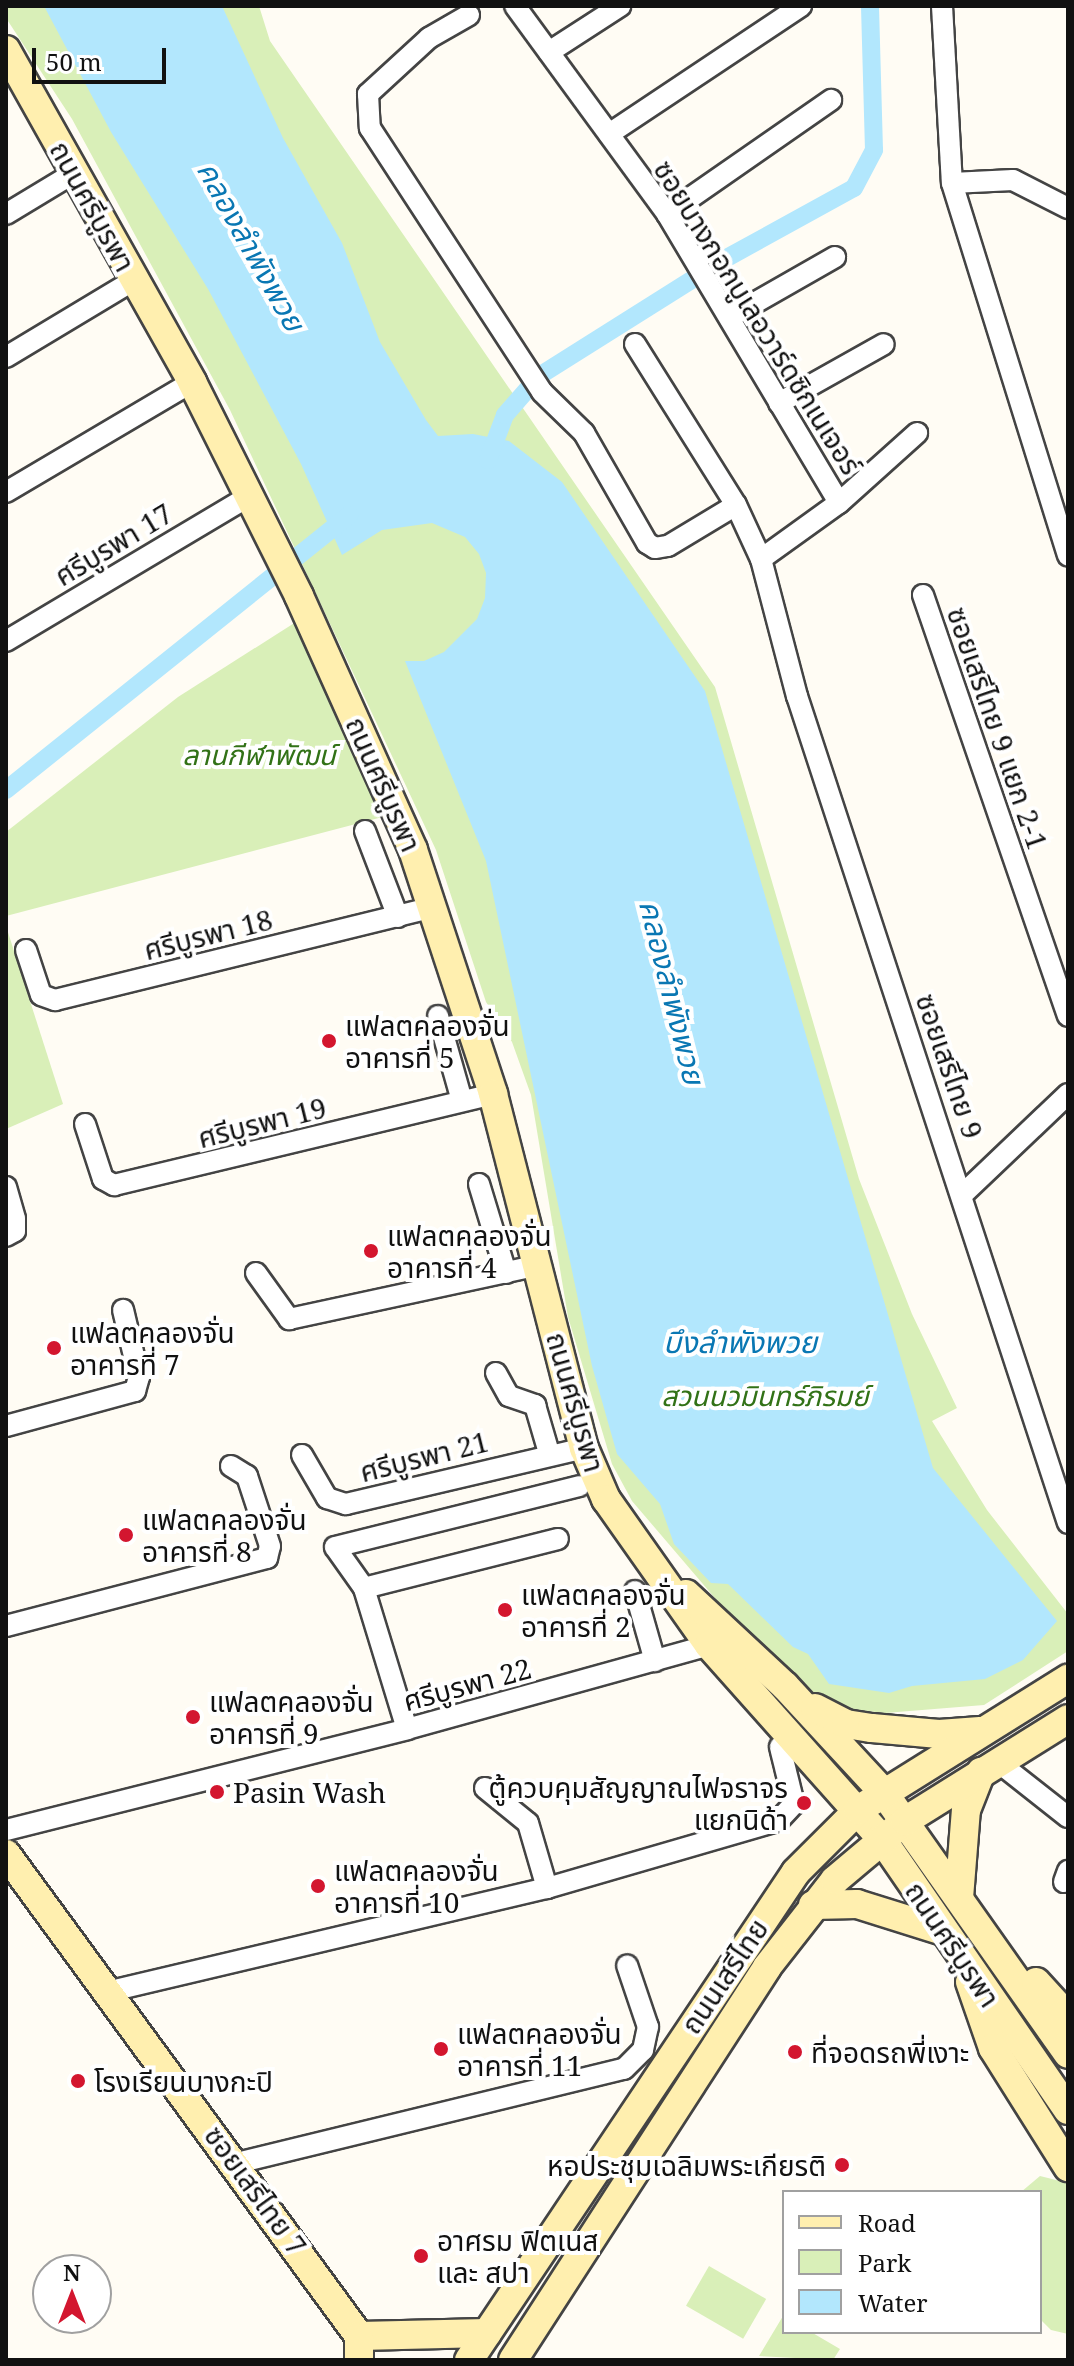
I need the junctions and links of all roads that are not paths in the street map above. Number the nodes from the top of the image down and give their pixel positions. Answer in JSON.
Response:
{"nodes":[{"id":1,"x":515,"y":6,"type":"edge"},
{"id":2,"x":620,"y":6,"type":"edge"},
{"id":3,"x":801,"y":6,"type":"edge"},
{"id":4,"x":942,"y":6,"type":"edge"},
{"id":5,"x":469,"y":15,"type":"dead end"},
{"id":6,"x":549,"y":52,"type":"junction"},
{"id":7,"x":10,"y":66,"type":"edge"},
{"id":8,"x":831,"y":100,"type":"dead end"},
{"id":9,"x":609,"y":134,"type":"junction"},
{"id":10,"x":74,"y":173,"type":"junction"},
{"id":11,"x":952,"y":183,"type":"junction"},
{"id":12,"x":1068,"y":208,"type":"edge"},
{"id":13,"x":6,"y":214,"type":"edge"},
{"id":14,"x":667,"y":214,"type":"junction"},
{"id":15,"x":835,"y":257,"type":"dead end"},
{"id":16,"x":134,"y":280,"type":"junction"},
{"id":17,"x":730,"y":317,"type":"junction"},
{"id":18,"x":635,"y":344,"type":"dead end"},
{"id":19,"x":884,"y":344,"type":"dead end"},
{"id":20,"x":6,"y":357,"type":"edge"},
{"id":21,"x":192,"y":382,"type":"junction"},
{"id":22,"x":779,"y":403,"type":"junction"},
{"id":23,"x":917,"y":433,"type":"dead end"},
{"id":24,"x":6,"y":492,"type":"edge"},
{"id":25,"x":249,"y":496,"type":"junction"},
{"id":26,"x":839,"y":503,"type":"junction"},
{"id":27,"x":736,"y":505,"type":"junction"},
{"id":28,"x":1068,"y":555,"type":"edge"},
{"id":29,"x":761,"y":559,"type":"junction"},
{"id":30,"x":923,"y":595,"type":"dead end"},
{"id":31,"x":6,"y":641,"type":"edge"},
{"id":32,"x":365,"y":831,"type":"dead end"},
{"id":33,"x":434,"y":907,"type":"junction"},
{"id":34,"x":398,"y":917,"type":"junction"},
{"id":35,"x":26,"y":950,"type":"dead end"},
{"id":36,"x":438,"y":1016,"type":"dead end"},
{"id":37,"x":1068,"y":1016,"type":"edge"},
{"id":38,"x":493,"y":1094,"type":"junction"},
{"id":39,"x":1068,"y":1094,"type":"edge"},
{"id":40,"x":462,"y":1101,"type":"junction"},
{"id":41,"x":85,"y":1124,"type":"dead end"},
{"id":42,"x":479,"y":1184,"type":"dead end"},
{"id":43,"x":6,"y":1187,"type":"edge"},
{"id":44,"x":963,"y":1194,"type":"junction"},
{"id":45,"x":6,"y":1236,"type":"edge"},
{"id":46,"x":539,"y":1265,"type":"junction"},
{"id":47,"x":256,"y":1273,"type":"dead end"},
{"id":48,"x":506,"y":1273,"type":"junction"},
{"id":49,"x":123,"y":1310,"type":"dead end"},
{"id":50,"x":496,"y":1373,"type":"dead end"},
{"id":51,"x":6,"y":1426,"type":"edge"},
{"id":52,"x":584,"y":1448,"type":"junction"},
{"id":53,"x":549,"y":1453,"type":"junction"},
{"id":54,"x":302,"y":1455,"type":"dead end"},
{"id":55,"x":231,"y":1466,"type":"dead end"},
{"id":56,"x":580,"y":1486,"type":"dead end"},
{"id":57,"x":1068,"y":1523,"type":"edge"},
{"id":58,"x":558,"y":1539,"type":"dead end"},
{"id":59,"x":649,"y":1562,"type":"junction"},
{"id":60,"x":364,"y":1588,"type":"junction"},
{"id":61,"x":635,"y":1591,"type":"dead end"},
{"id":62,"x":6,"y":1626,"type":"edge"},
{"id":63,"x":709,"y":1645,"type":"junction"},
{"id":64,"x":655,"y":1661,"type":"junction"},
{"id":65,"x":1068,"y":1679,"type":"edge"},
{"id":66,"x":785,"y":1686,"type":"junction"},
{"id":67,"x":1068,"y":1719,"type":"edge"},
{"id":68,"x":407,"y":1729,"type":"junction"},
{"id":69,"x":985,"y":1731,"type":"junction"},
{"id":70,"x":780,"y":1747,"type":"dead end"},
{"id":71,"x":990,"y":1767,"type":"junction"},
{"id":72,"x":485,"y":1788,"type":"dead end"},
{"id":73,"x":884,"y":1793,"type":"junction"},
{"id":74,"x":858,"y":1810,"type":"junction"},
{"id":75,"x":1068,"y":1817,"type":"edge"},
{"id":76,"x":905,"y":1821,"type":"junction"},
{"id":77,"x":6,"y":1830,"type":"edge"},
{"id":78,"x":881,"y":1838,"type":"junction"},
{"id":79,"x":6,"y":1854,"type":"edge"},
{"id":80,"x":547,"y":1888,"type":"junction"},
{"id":81,"x":959,"y":1898,"type":"junction"},
{"id":82,"x":813,"y":1905,"type":"junction"},
{"id":83,"x":943,"y":1931,"type":"junction"},
{"id":84,"x":997,"y":1953,"type":"junction"},
{"id":85,"x":627,"y":1965,"type":"dead end"},
{"id":86,"x":966,"y":1967,"type":"junction"},
{"id":87,"x":111,"y":1991,"type":"junction"},
{"id":88,"x":1068,"y":2017,"type":"edge"},
{"id":89,"x":1068,"y":2054,"type":"edge"},
{"id":90,"x":1068,"y":2110,"type":"edge"},
{"id":91,"x":237,"y":2163,"type":"junction"},
{"id":92,"x":1068,"y":2167,"type":"edge"},
{"id":93,"x":487,"y":2333,"type":"junction"},
{"id":94,"x":359,"y":2348,"type":"edge"},
{"id":95,"x":469,"y":2360,"type":"edge"},
{"id":96,"x":513,"y":2360,"type":"edge"}],
"edges":[{"from":1,"to":6,"type":"street","name":"ซอยบางกอกบูเลอวาร์ดซิกเนเจอร์"},
{"from":2,"to":6,"type":"street"},
{"from":3,"to":9,"type":"street"},
{"from":4,"to":11,"type":"street"},
{"from":5,"to":27,"type":"street"},
{"from":6,"to":9,"type":"street","name":"ซอยบางกอกบูเลอวาร์ดซิกเนเจอร์"},
{"from":7,"to":10,"type":"street","name":"ถนนศรีบูรพา"},
{"from":8,"to":14,"type":"street"},
{"from":9,"to":14,"type":"street","name":"ซอยบางกอกบูเลอวาร์ดซิกเนเจอร์"},
{"from":10,"to":13,"type":"street"},
{"from":10,"to":16,"type":"street","name":"ถนนศรีบูรพา"},
{"from":11,"to":12,"type":"street"},
{"from":11,"to":28,"type":"street"},
{"from":14,"to":17,"type":"street","name":"ซอยบางกอกบูเลอวาร์ดซิกเนเจอร์"},
{"from":15,"to":17,"type":"street"},
{"from":16,"to":20,"type":"street"},
{"from":16,"to":21,"type":"street","name":"ถนนศรีบูรพา"},
{"from":17,"to":22,"type":"street","name":"ซอยบางกอกบูเลอวาร์ดซิกเนเจอร์"},
{"from":18,"to":27,"type":"street"},
{"from":19,"to":22,"type":"street"},
{"from":21,"to":24,"type":"street"},
{"from":21,"to":25,"type":"street","name":"ถนนศรีบูรพา"},
{"from":22,"to":26,"type":"street","name":"ซอยบางกอกบูเลอวาร์ดซิกเนเจอร์"},
{"from":23,"to":26,"type":"street","name":"ซอยบางกอกบูเลอวาร์ดซิกเนเจอร์"},
{"from":25,"to":31,"type":"street","name":"ศรีบูรพา 17"},
{"from":25,"to":33,"type":"street","name":"ถนนศรีบูรพา"},
{"from":26,"to":29,"type":"street","name":"ซอยบางกอกบูเลอวาร์ดซิกเนเจอร์"},
{"from":27,"to":29,"type":"street"},
{"from":29,"to":44,"type":"street","name":"ซอยเสรีไทย 9"},
{"from":30,"to":37,"type":"street","name":"ซอยเสรีไทย 9 แยก 2-1"},
{"from":32,"to":34,"type":"street"},
{"from":33,"to":34,"type":"street","name":"ศรีบูรพา 18"},
{"from":33,"to":38,"type":"street","name":"ถนนศรีบูรพา"},
{"from":34,"to":35,"type":"street","name":"ศรีบูรพา 18"},
{"from":36,"to":40,"type":"street"},
{"from":38,"to":40,"type":"street","name":"ศรีบูรพา 19"},
{"from":38,"to":46,"type":"street","name":"ถนนศรีบูรพา"},
{"from":39,"to":44,"type":"street"},
{"from":40,"to":41,"type":"street","name":"ศรีบูรพา 19"},
{"from":42,"to":48,"type":"street"},
{"from":43,"to":45,"type":"street"},
{"from":44,"to":57,"type":"street","name":"ซอยเสรีไทย 9"},
{"from":46,"to":48,"type":"street"},
{"from":46,"to":52,"type":"street","name":"ถนนศรีบูรพา"},
{"from":47,"to":48,"type":"street"},
{"from":49,"to":51,"type":"street"},
{"from":50,"to":53,"type":"street"},
{"from":52,"to":53,"type":"street","name":"ศรีบูรพา 21"},
{"from":52,"to":59,"type":"street","name":"ถนนศรีบูรพา"},
{"from":53,"to":54,"type":"street","name":"ศรีบูรพา 21"},
{"from":55,"to":62,"type":"street"},
{"from":56,"to":60,"type":"street"},
{"from":58,"to":60,"type":"street"},
{"from":59,"to":63,"type":"street","name":"ถนนศรีบูรพา"},
{"from":59,"to":66,"type":"street","name":"ถนนศรีบูรพา"},
{"from":60,"to":68,"type":"street"},
{"from":61,"to":64,"type":"street"},
{"from":63,"to":64,"type":"street","name":"ศรีบูรพา 22"},
{"from":63,"to":74,"type":"street","name":"ถนนศรีบูรพา"},
{"from":64,"to":68,"type":"street","name":"ศรีบูรพา 22"},
{"from":65,"to":69,"type":"street","name":"ถนนเสรีไทย"},
{"from":66,"to":69,"type":"street"},
{"from":66,"to":73,"type":"street","name":"ถนนศรีบูรพา"},
{"from":67,"to":71,"type":"street","name":"ถนนเสรีไทย"},
{"from":68,"to":77,"type":"street","name":"ศรีบูรพา 22"},
{"from":69,"to":73,"type":"street","name":"ถนนเสรีไทย"},
{"from":70,"to":80,"type":"street"},
{"from":71,"to":75,"type":"street"},
{"from":71,"to":76,"type":"street","name":"ถนนเสรีไทย"},
{"from":71,"to":81,"type":"street"},
{"from":72,"to":80,"type":"street"},
{"from":73,"to":74,"type":"street","name":"ถนนเสรีไทย"},
{"from":73,"to":76,"type":"street","name":"ถนนศรีบูรพา"},
{"from":74,"to":78,"type":"street","name":"ถนนศรีบูรพา"},
{"from":74,"to":93,"type":"street","name":"ถนนเสรีไทย"},
{"from":76,"to":78,"type":"street","name":"ถนนเสรีไทย"},
{"from":76,"to":81,"type":"street","name":"ถนนศรีบูรพา"},
{"from":78,"to":82,"type":"street","name":"ถนนเสรีไทย"},
{"from":78,"to":83,"type":"street","name":"ถนนศรีบูรพา"},
{"from":79,"to":87,"type":"street","name":"ซอยเสรีไทย 7"},
{"from":80,"to":87,"type":"street"},
{"from":81,"to":84,"type":"street","name":"ถนนศรีบูรพา"},
{"from":82,"to":83,"type":"street"},
{"from":82,"to":96,"type":"street","name":"ถนนเสรีไทย"},
{"from":83,"to":86,"type":"street","name":"ถนนศรีบูรพา"},
{"from":84,"to":88,"type":"street"},
{"from":84,"to":89,"type":"street","name":"ถนนศรีบูรพา"},
{"from":85,"to":91,"type":"street"},
{"from":86,"to":90,"type":"street","name":"ถนนศรีบูรพา"},
{"from":86,"to":92,"type":"street"},
{"from":87,"to":91,"type":"street","name":"ซอยเสรีไทย 7"},
{"from":91,"to":94,"type":"street","name":"ซอยเสรีไทย 7"},
{"from":93,"to":94,"type":"street","name":"ซอยเสรีไทย 7"},
{"from":93,"to":95,"type":"street","name":"ถนนเสรีไทย"}]}
